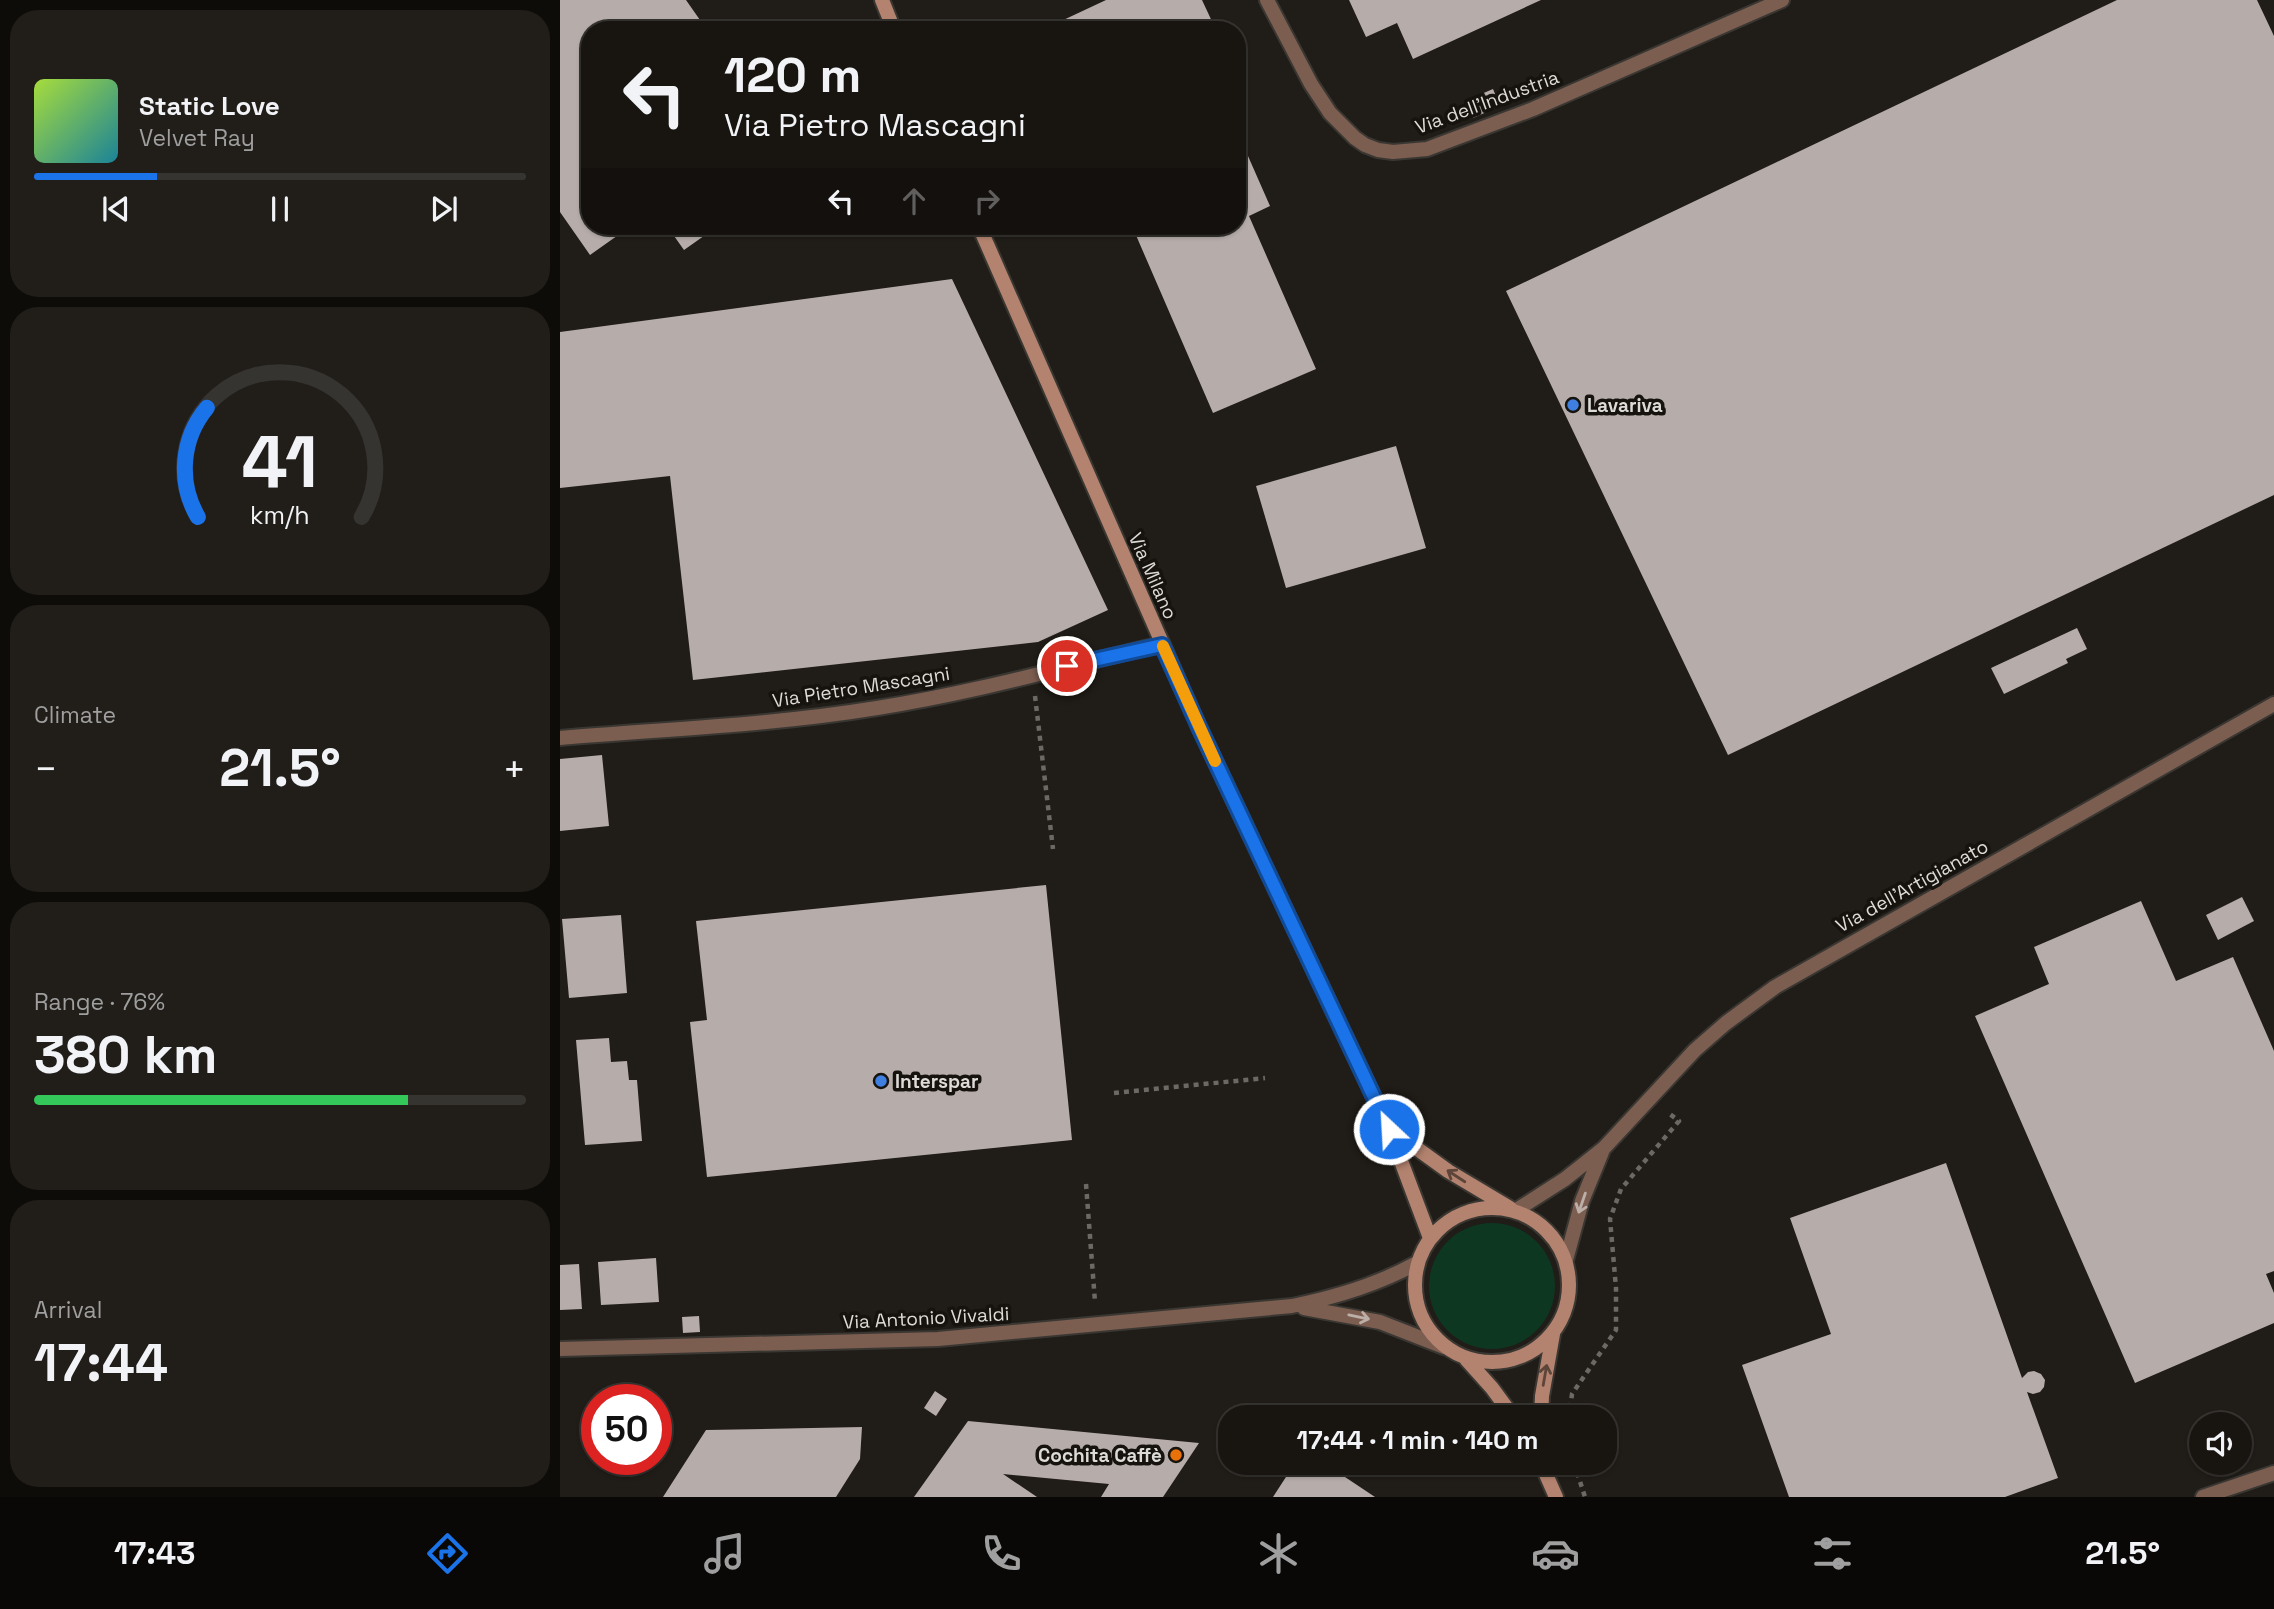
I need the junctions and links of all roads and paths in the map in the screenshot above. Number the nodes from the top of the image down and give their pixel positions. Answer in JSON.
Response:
{"nodes":[{"id":1,"x":880,"y":0,"type":"edge"},
{"id":2,"x":1267,"y":0,"type":"edge"},
{"id":3,"x":1782,"y":0,"type":"edge"},
{"id":4,"x":890,"y":21,"type":"edge"},
{"id":5,"x":983,"y":235,"type":"edge"},
{"id":6,"x":1162,"y":645,"type":"junction"},
{"id":7,"x":1033,"y":674,"type":"junction"},
{"id":8,"x":2274,"y":704,"type":"edge"},
{"id":9,"x":560,"y":738,"type":"edge"},
{"id":10,"x":1052,"y":849,"type":"dead end"},
{"id":11,"x":1265,"y":1078,"type":"dead end"},
{"id":12,"x":1114,"y":1093,"type":"dead end"},
{"id":13,"x":1664,"y":1109,"type":"dead end"},
{"id":14,"x":1389,"y":1129,"type":"junction"},
{"id":15,"x":1604,"y":1148,"type":"junction"},
{"id":16,"x":1086,"y":1184,"type":"dead end"},
{"id":17,"x":1515,"y":1211,"type":"junction"},
{"id":18,"x":1430,"y":1238,"type":"junction"},
{"id":19,"x":1566,"y":1259,"type":"junction"},
{"id":20,"x":1417,"y":1263,"type":"junction"},
{"id":21,"x":1292,"y":1306,"type":"junction"},
{"id":22,"x":1097,"y":1324,"type":"junction"},
{"id":23,"x":1553,"y":1334,"type":"junction"},
{"id":24,"x":1444,"y":1347,"type":"junction"},
{"id":25,"x":560,"y":1349,"type":"edge"},
{"id":26,"x":1466,"y":1359,"type":"junction"},
{"id":27,"x":1504,"y":1405,"type":"edge"},
{"id":28,"x":1542,"y":1405,"type":"edge"},
{"id":29,"x":1571,"y":1405,"type":"edge"},
{"id":30,"x":2274,"y":1473,"type":"edge"},
{"id":31,"x":1546,"y":1475,"type":"edge"},
{"id":32,"x":1578,"y":1475,"type":"edge"},
{"id":33,"x":1556,"y":1497,"type":"edge"},
{"id":34,"x":1585,"y":1497,"type":"edge"},
{"id":35,"x":2203,"y":1497,"type":"edge"}],
"edges":[{"from":1,"to":4,"type":"main road"},
{"from":2,"to":3,"type":"street","name":"Via dell'Industria"},
{"from":5,"to":6,"type":"main road","name":"Via Milano"},
{"from":6,"to":7,"type":"street","name":"Via Pietro Mascagni"},
{"from":6,"to":14,"type":"main road","name":"Via Milano"},
{"from":7,"to":9,"type":"street","name":"Via Pietro Mascagni"},
{"from":7,"to":10,"type":"path"},
{"from":8,"to":15,"type":"street","name":"Via dell'Artigianato"},
{"from":11,"to":12,"type":"path"},
{"from":13,"to":29,"type":"path"},
{"from":17,"to":14,"type":"main road","one_way":true},
{"from":14,"to":18,"type":"main road","name":"Via Milano"},
{"from":15,"to":17,"type":"street","name":"Via dell'Artigianato"},
{"from":15,"to":19,"type":"street","name":"Via dell'Artigianato","one_way":true},
{"from":16,"to":22,"type":"path"},
{"from":17,"to":18,"type":"main road"},
{"from":17,"to":19,"type":"main road"},
{"from":18,"to":20,"type":"main road"},
{"from":19,"to":23,"type":"main road"},
{"from":20,"to":21,"type":"street"},
{"from":20,"to":24,"type":"main road"},
{"from":21,"to":22,"type":"street","name":"Via Antonio Vivaldi"},
{"from":21,"to":24,"type":"street","one_way":true},
{"from":22,"to":25,"type":"street","name":"Via Antonio Vivaldi"},
{"from":23,"to":26,"type":"main road"},
{"from":28,"to":23,"type":"main road","one_way":true},
{"from":24,"to":26,"type":"main road"},
{"from":26,"to":27,"type":"main road"},
{"from":30,"to":35,"type":"street"},
{"from":31,"to":33,"type":"main road"},
{"from":32,"to":34,"type":"path"}]}
